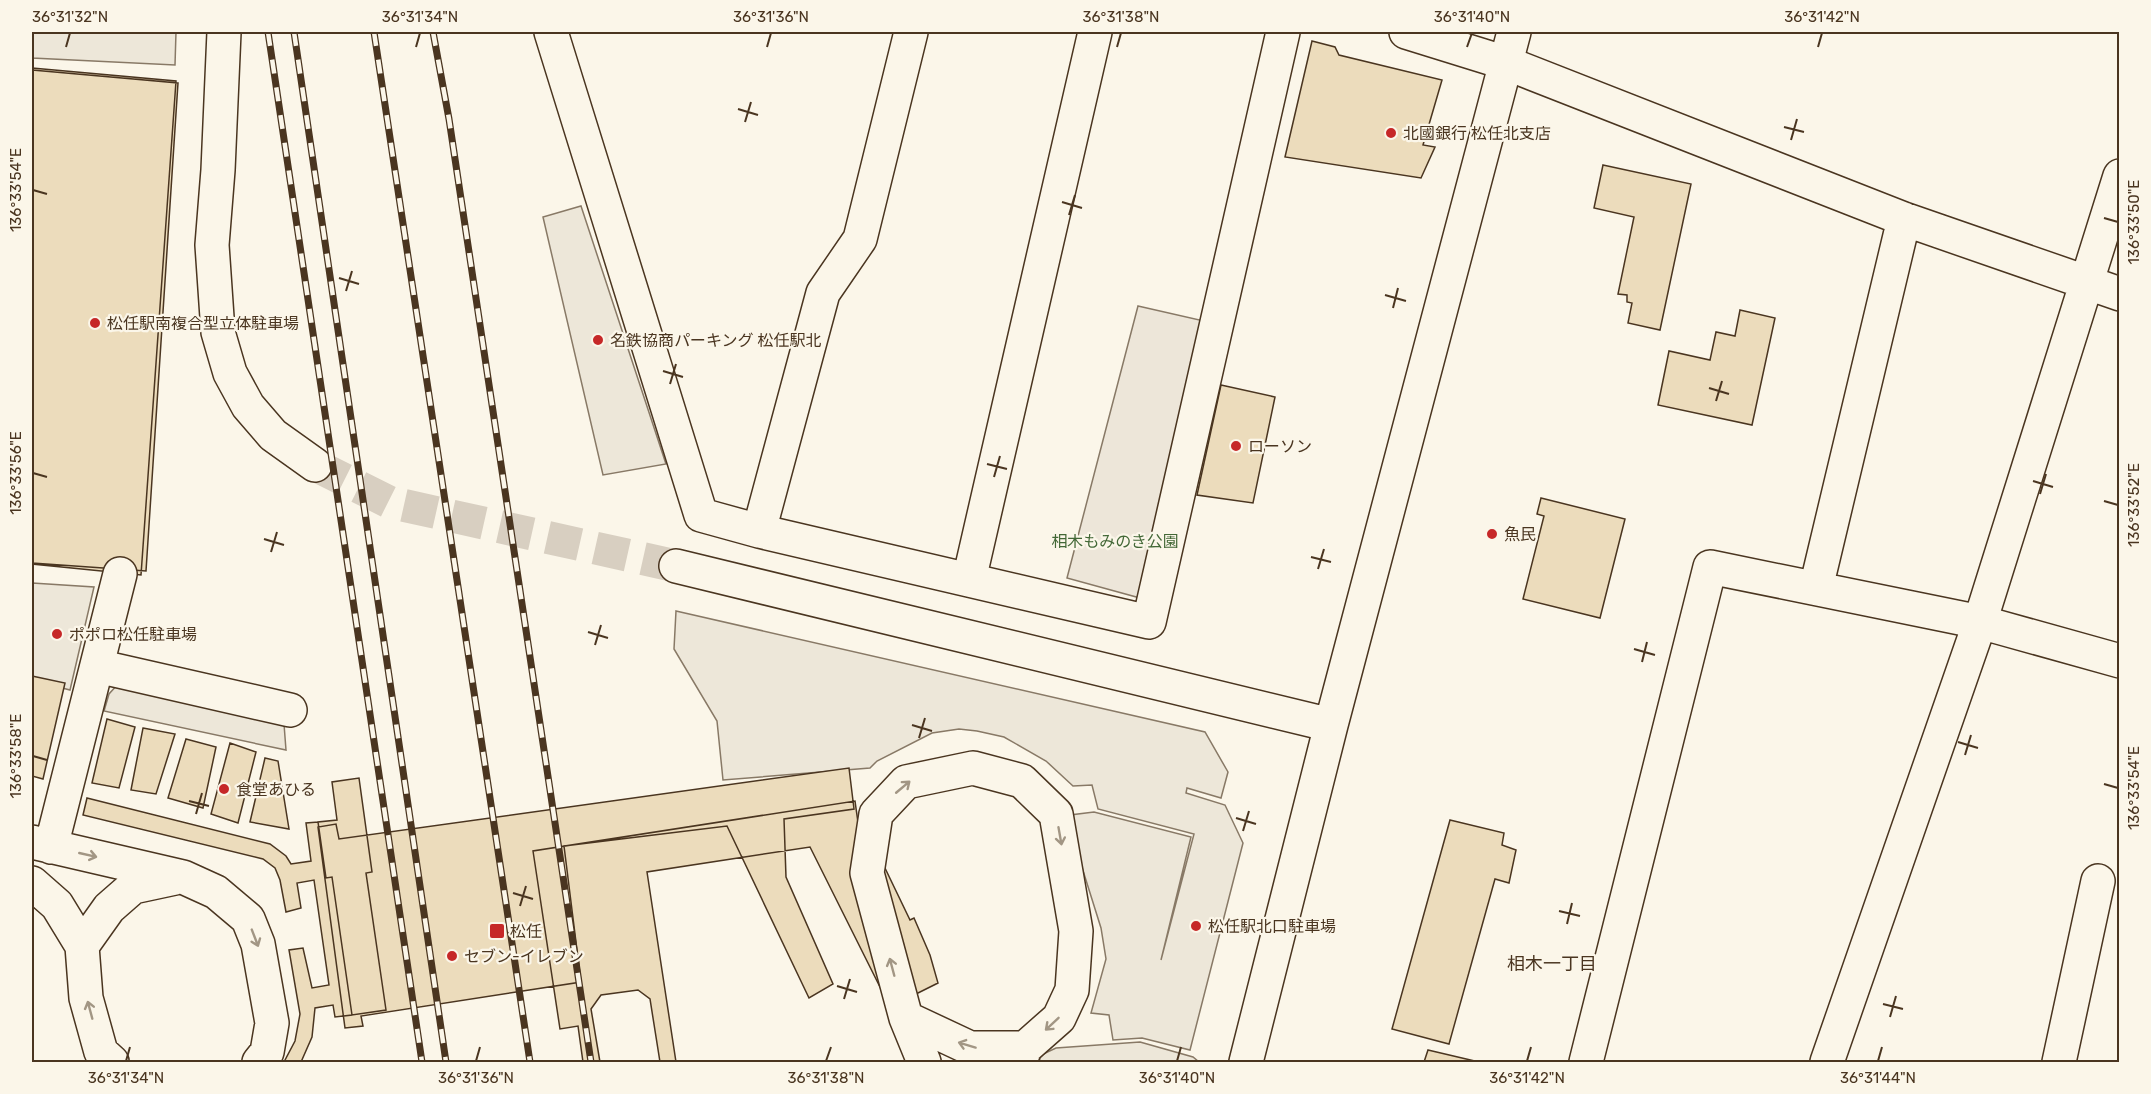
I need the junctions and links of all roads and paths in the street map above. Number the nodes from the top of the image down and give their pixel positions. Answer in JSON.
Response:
{"nodes":[{"id":1,"x":224,"y":32,"type":"edge"},
{"id":2,"x":551,"y":32,"type":"edge"},
{"id":3,"x":911,"y":32,"type":"edge"},
{"id":4,"x":1095,"y":32,"type":"edge"},
{"id":5,"x":1283,"y":32,"type":"edge"},
{"id":6,"x":1406,"y":32,"type":"edge"},
{"id":7,"x":1514,"y":32,"type":"edge"},
{"id":8,"x":1506,"y":63,"type":"junction"},
{"id":9,"x":2120,"y":176,"type":"edge"},
{"id":10,"x":1904,"y":219,"type":"junction"},
{"id":11,"x":2085,"y":282,"type":"junction"},
{"id":12,"x":2120,"y":294,"type":"edge"},
{"id":13,"x":315,"y":465,"type":"tunnel mouth"},
{"id":14,"x":759,"y":531,"type":"junction"},
{"id":15,"x":676,"y":566,"type":"tunnel mouth"},
{"id":16,"x":120,"y":574,"type":"dead end"},
{"id":17,"x":969,"y":580,"type":"junction"},
{"id":18,"x":1816,"y":588,"type":"junction"},
{"id":19,"x":1980,"y":622,"type":"junction"},
{"id":20,"x":2120,"y":662,"type":"edge"},
{"id":21,"x":97,"y":666,"type":"junction"},
{"id":22,"x":290,"y":710,"type":"dead end"},
{"id":23,"x":1331,"y":725,"type":"junction"},
{"id":24,"x":41,"y":844,"type":"edge"},
{"id":25,"x":183,"y":877,"type":"junction"},
{"id":26,"x":2098,"y":881,"type":"dead end"},
{"id":27,"x":32,"y":883,"type":"edge"},
{"id":28,"x":82,"y":945,"type":"junction"},
{"id":29,"x":906,"y":1018,"type":"junction"},
{"id":30,"x":1023,"y":1055,"type":"edge"},
{"id":31,"x":112,"y":1062,"type":"edge"},
{"id":32,"x":260,"y":1062,"type":"edge"},
{"id":33,"x":924,"y":1062,"type":"edge"},
{"id":34,"x":1246,"y":1062,"type":"edge"},
{"id":35,"x":1586,"y":1062,"type":"edge"},
{"id":36,"x":1827,"y":1062,"type":"edge"},
{"id":37,"x":2059,"y":1062,"type":"edge"}],
"edges":[{"from":1,"to":13,"type":"street"},
{"from":2,"to":14,"type":"street"},
{"from":3,"to":14,"type":"street"},
{"from":4,"to":17,"type":"street"},
{"from":5,"to":17,"type":"street"},
{"from":6,"to":8,"type":"street"},
{"from":7,"to":8,"type":"street"},
{"from":8,"to":10,"type":"street"},
{"from":8,"to":23,"type":"street"},
{"from":9,"to":11,"type":"street"},
{"from":10,"to":11,"type":"street"},
{"from":10,"to":18,"type":"street"},
{"from":11,"to":12,"type":"street"},
{"from":11,"to":19,"type":"street"},
{"from":14,"to":17,"type":"street"},
{"from":15,"to":23,"type":"street"},
{"from":16,"to":21,"type":"street"},
{"from":18,"to":19,"type":"street"},
{"from":18,"to":35,"type":"street"},
{"from":19,"to":20,"type":"street"},
{"from":19,"to":36,"type":"street"},
{"from":21,"to":22,"type":"street"},
{"from":21,"to":24,"type":"street"},
{"from":23,"to":34,"type":"street"},
{"from":24,"to":25,"type":"street","one_way":true},
{"from":25,"to":28,"type":"street"},
{"from":25,"to":32,"type":"street","one_way":true},
{"from":26,"to":37,"type":"street"},
{"from":27,"to":28,"type":"street"},
{"from":31,"to":28,"type":"street","one_way":true},
{"from":30,"to":29,"type":"street","one_way":true},
{"from":29,"to":30,"type":"street","one_way":true},
{"from":29,"to":33,"type":"street"}]}
